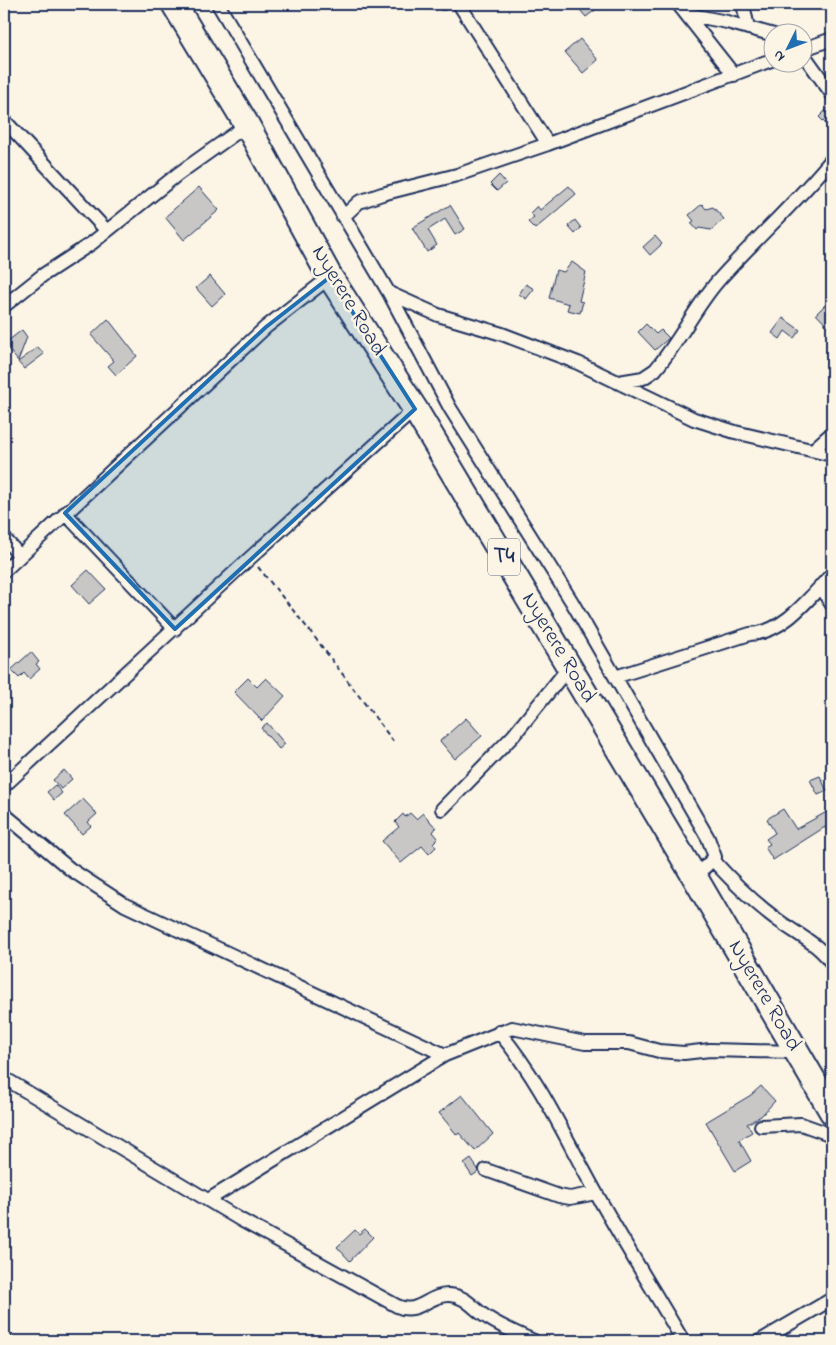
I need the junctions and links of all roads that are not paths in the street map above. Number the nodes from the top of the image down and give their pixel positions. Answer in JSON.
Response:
{"nodes":[{"id":1,"x":174,"y":4,"type":"edge"},
{"id":2,"x":218,"y":4,"type":"edge"},
{"id":3,"x":678,"y":4,"type":"edge"},
{"id":4,"x":742,"y":4,"type":"edge"},
{"id":5,"x":462,"y":9,"type":"edge"},
{"id":6,"x":686,"y":14,"type":"junction"},
{"id":7,"x":748,"y":28,"type":"junction"},
{"id":8,"x":764,"y":32,"type":"edge"},
{"id":9,"x":832,"y":38,"type":"edge"},
{"id":10,"x":814,"y":45,"type":"edge"},
{"id":11,"x":764,"y":63,"type":"edge"},
{"id":12,"x":814,"y":69,"type":"edge"},
{"id":13,"x":734,"y":75,"type":"junction"},
{"id":14,"x":832,"y":94,"type":"edge"},
{"id":15,"x":4,"y":120,"type":"edge"},
{"id":16,"x":247,"y":125,"type":"junction"},
{"id":17,"x":548,"y":144,"type":"junction"},
{"id":18,"x":832,"y":159,"type":"edge"},
{"id":19,"x":343,"y":217,"type":"junction"},
{"id":20,"x":106,"y":230,"type":"junction"},
{"id":21,"x":330,"y":277,"type":"junction"},
{"id":22,"x":388,"y":293,"type":"junction"},
{"id":23,"x":4,"y":306,"type":"edge"},
{"id":24,"x":619,"y":382,"type":"junction"},
{"id":25,"x":415,"y":409,"type":"junction"},
{"id":26,"x":832,"y":433,"type":"edge"},
{"id":27,"x":814,"y":450,"type":"junction"},
{"id":28,"x":832,"y":455,"type":"edge"},
{"id":29,"x":66,"y":512,"type":"junction"},
{"id":30,"x":4,"y":538,"type":"edge"},
{"id":31,"x":20,"y":556,"type":"junction"},
{"id":32,"x":4,"y":571,"type":"edge"},
{"id":33,"x":832,"y":574,"type":"edge"},
{"id":34,"x":820,"y":586,"type":"junction"},
{"id":35,"x":832,"y":605,"type":"edge"},
{"id":36,"x":175,"y":629,"type":"junction"},
{"id":37,"x":569,"y":667,"type":"junction"},
{"id":38,"x":615,"y":677,"type":"junction"},
{"id":39,"x":4,"y":786,"type":"edge"},
{"id":40,"x":442,"y":809,"type":"dead end"},
{"id":41,"x":4,"y":814,"type":"edge"},
{"id":42,"x":712,"y":860,"type":"junction"},
{"id":43,"x":693,"y":874,"type":"junction"},
{"id":44,"x":832,"y":964,"type":"edge"},
{"id":45,"x":499,"y":1032,"type":"junction"},
{"id":46,"x":796,"y":1052,"type":"junction"},
{"id":47,"x":445,"y":1055,"type":"junction"},
{"id":48,"x":4,"y":1078,"type":"edge"},
{"id":49,"x":832,"y":1112,"type":"edge"},
{"id":50,"x":760,"y":1126,"type":"dead end"},
{"id":51,"x":832,"y":1135,"type":"edge"},
{"id":52,"x":486,"y":1170,"type":"dead end"},
{"id":53,"x":596,"y":1193,"type":"junction"},
{"id":54,"x":208,"y":1200,"type":"junction"},
{"id":55,"x":832,"y":1299,"type":"edge"},
{"id":56,"x":534,"y":1341,"type":"edge"},
{"id":57,"x":683,"y":1341,"type":"edge"},
{"id":58,"x":760,"y":1341,"type":"edge"}],
"edges":[{"from":1,"to":16,"type":"highway","name":"Nyerere Road","number":"T4"},
{"from":2,"to":19,"type":"street"},
{"from":3,"to":6,"type":"street"},
{"from":4,"to":7,"type":"street"},
{"from":5,"to":17,"type":"street"},
{"from":6,"to":7,"type":"street"},
{"from":6,"to":13,"type":"street"},
{"from":7,"to":8,"type":"street"},
{"from":9,"to":10,"type":"street"},
{"from":11,"to":13,"type":"street"},
{"from":12,"to":14,"type":"street"},
{"from":13,"to":17,"type":"street"},
{"from":15,"to":20,"type":"street"},
{"from":16,"to":20,"type":"street"},
{"from":16,"to":21,"type":"highway","name":"Nyerere Road","number":"T4"},
{"from":17,"to":19,"type":"street"},
{"from":18,"to":24,"type":"street"},
{"from":19,"to":22,"type":"street"},
{"from":20,"to":23,"type":"street"},
{"from":21,"to":25,"type":"highway","name":"Nyerere Road","number":"T4"},
{"from":21,"to":29,"type":"street"},
{"from":22,"to":24,"type":"street"},
{"from":22,"to":38,"type":"street"},
{"from":24,"to":27,"type":"street"},
{"from":25,"to":36,"type":"street"},
{"from":25,"to":37,"type":"highway","name":"Nyerere Road","number":"T4"},
{"from":26,"to":27,"type":"street"},
{"from":27,"to":28,"type":"street"},
{"from":29,"to":31,"type":"street"},
{"from":29,"to":36,"type":"street"},
{"from":30,"to":31,"type":"street"},
{"from":31,"to":32,"type":"street"},
{"from":33,"to":34,"type":"street"},
{"from":34,"to":35,"type":"street"},
{"from":34,"to":38,"type":"street"},
{"from":36,"to":39,"type":"street"},
{"from":37,"to":40,"type":"street"},
{"from":37,"to":43,"type":"highway","name":"Nyerere Road","number":"T4"},
{"from":38,"to":42,"type":"street"},
{"from":41,"to":47,"type":"street"},
{"from":42,"to":43,"type":"street"},
{"from":42,"to":44,"type":"street"},
{"from":43,"to":46,"type":"highway","name":"Nyerere Road","number":"T4"},
{"from":45,"to":46,"type":"street"},
{"from":45,"to":47,"type":"street"},
{"from":45,"to":53,"type":"street"},
{"from":46,"to":49,"type":"highway","name":"Nyerere Road","number":"T4"},
{"from":47,"to":54,"type":"street"},
{"from":48,"to":54,"type":"street"},
{"from":50,"to":51,"type":"street"},
{"from":52,"to":53,"type":"street"},
{"from":53,"to":57,"type":"street"},
{"from":54,"to":56,"type":"street"},
{"from":55,"to":58,"type":"street"}]}
